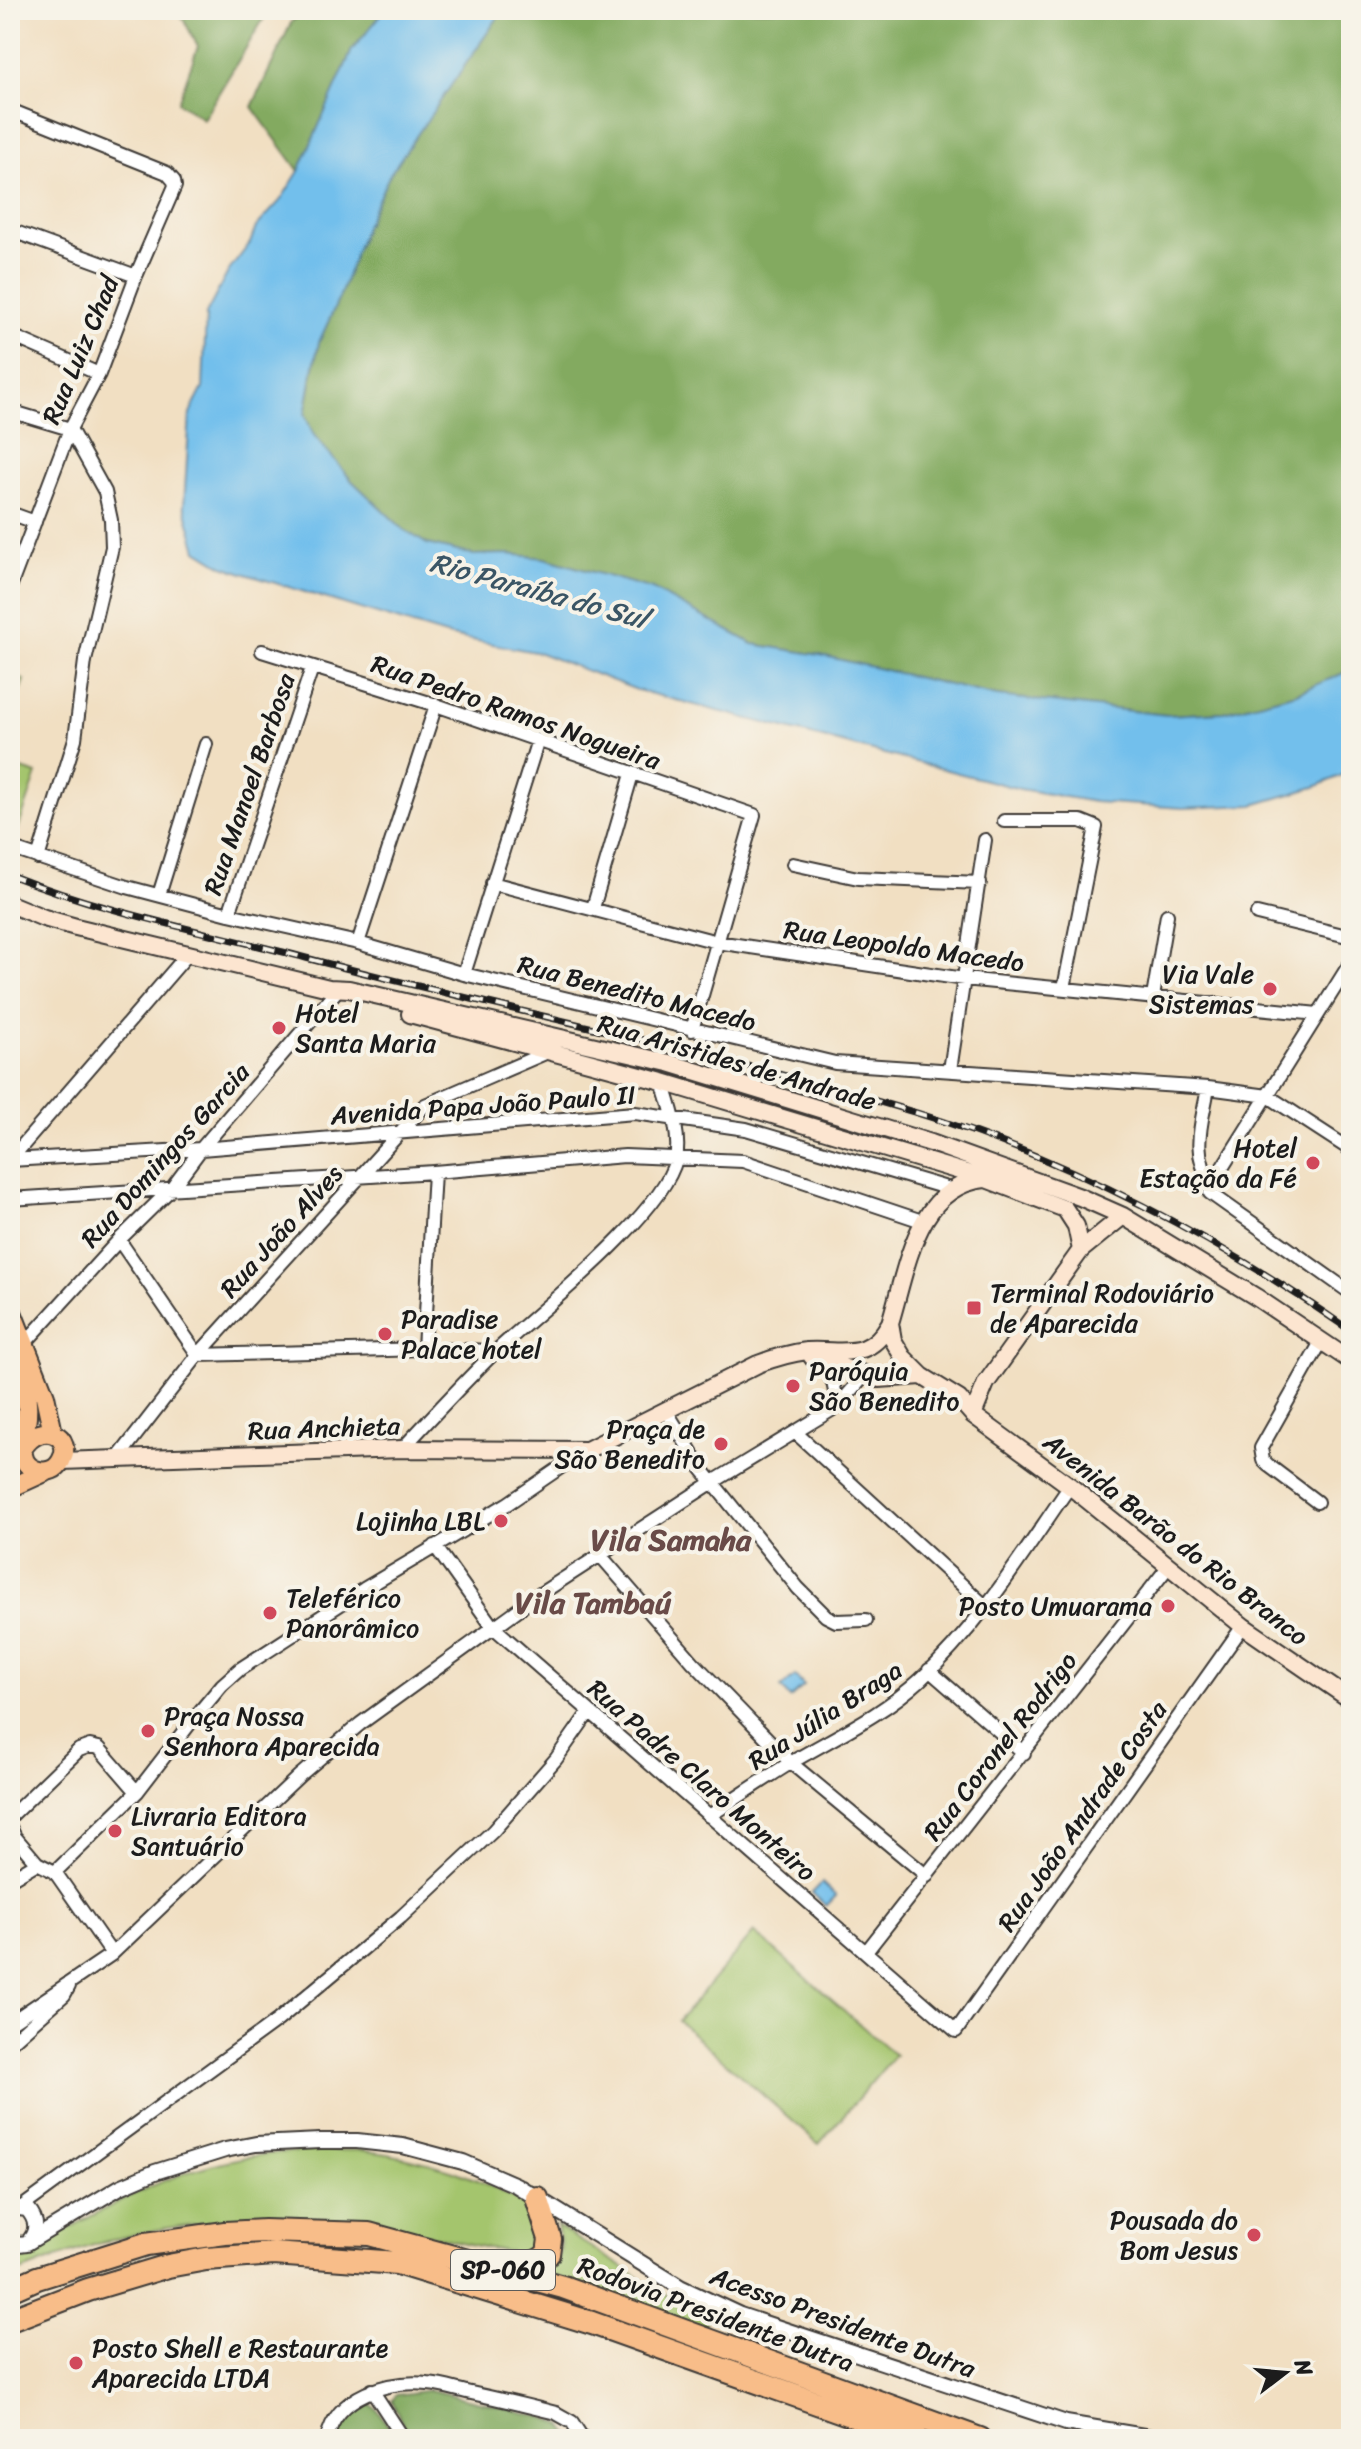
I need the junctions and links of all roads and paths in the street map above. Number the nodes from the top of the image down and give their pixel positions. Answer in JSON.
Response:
{"nodes":[{"id":1,"x":10,"y":110,"type":"edge"},
{"id":2,"x":10,"y":230,"type":"edge"},
{"id":3,"x":136,"y":276,"type":"junction"},
{"id":4,"x":10,"y":335,"type":"edge"},
{"id":5,"x":99,"y":374,"type":"junction"},
{"id":6,"x":10,"y":411,"type":"edge"},
{"id":7,"x":70,"y":429,"type":"junction"},
{"id":8,"x":10,"y":513,"type":"edge"},
{"id":9,"x":35,"y":522,"type":"junction"},
{"id":10,"x":10,"y":587,"type":"edge"},
{"id":11,"x":262,"y":651,"type":"dead end"},
{"id":12,"x":312,"y":668,"type":"junction"},
{"id":13,"x":436,"y":705,"type":"junction"},
{"id":14,"x":538,"y":740,"type":"junction"},
{"id":15,"x":206,"y":744,"type":"dead end"},
{"id":16,"x":632,"y":774,"type":"junction"},
{"id":17,"x":1004,"y":821,"type":"dead end"},
{"id":18,"x":985,"y":840,"type":"dead end"},
{"id":19,"x":10,"y":848,"type":"edge"},
{"id":20,"x":38,"y":858,"type":"junction"},
{"id":21,"x":793,"y":864,"type":"dead end"},
{"id":22,"x":492,"y":883,"type":"junction"},
{"id":23,"x":980,"y":883,"type":"junction"},
{"id":24,"x":159,"y":895,"type":"junction"},
{"id":25,"x":10,"y":904,"type":"edge"},
{"id":26,"x":593,"y":908,"type":"junction"},
{"id":27,"x":229,"y":914,"type":"junction"},
{"id":28,"x":1257,"y":914,"type":"dead end"},
{"id":29,"x":1167,"y":915,"type":"dead end"},
{"id":30,"x":1351,"y":937,"type":"edge"},
{"id":31,"x":717,"y":942,"type":"junction"},
{"id":32,"x":358,"y":943,"type":"junction"},
{"id":33,"x":187,"y":955,"type":"junction"},
{"id":34,"x":1351,"y":962,"type":"edge"},
{"id":35,"x":464,"y":974,"type":"junction"},
{"id":36,"x":964,"y":979,"type":"junction"},
{"id":37,"x":1064,"y":988,"type":"junction"},
{"id":38,"x":335,"y":990,"type":"junction"},
{"id":39,"x":1153,"y":997,"type":"junction"},
{"id":40,"x":1318,"y":1014,"type":"junction"},
{"id":41,"x":692,"y":1030,"type":"junction"},
{"id":42,"x":550,"y":1051,"type":"junction"},
{"id":43,"x":950,"y":1070,"type":"junction"},
{"id":44,"x":663,"y":1082,"type":"junction"},
{"id":45,"x":1208,"y":1088,"type":"junction"},
{"id":46,"x":1268,"y":1096,"type":"junction"},
{"id":47,"x":674,"y":1118,"type":"junction"},
{"id":48,"x":397,"y":1133,"type":"junction"},
{"id":49,"x":1350,"y":1146,"type":"edge"},
{"id":50,"x":201,"y":1149,"type":"junction"},
{"id":51,"x":676,"y":1157,"type":"junction"},
{"id":52,"x":10,"y":1160,"type":"edge"},
{"id":53,"x":434,"y":1172,"type":"junction"},
{"id":54,"x":360,"y":1177,"type":"junction"},
{"id":55,"x":986,"y":1179,"type":"junction"},
{"id":56,"x":1212,"y":1184,"type":"junction"},
{"id":57,"x":172,"y":1188,"type":"junction"},
{"id":58,"x":950,"y":1189,"type":"junction"},
{"id":59,"x":10,"y":1199,"type":"edge"},
{"id":60,"x":1123,"y":1216,"type":"junction"},
{"id":61,"x":922,"y":1221,"type":"junction"},
{"id":62,"x":119,"y":1240,"type":"junction"},
{"id":63,"x":1081,"y":1250,"type":"junction"},
{"id":64,"x":1351,"y":1293,"type":"edge"},
{"id":65,"x":10,"y":1307,"type":"edge"},
{"id":66,"x":890,"y":1323,"type":"junction"},
{"id":67,"x":893,"y":1340,"type":"junction"},
{"id":68,"x":1321,"y":1342,"type":"junction"},
{"id":69,"x":18,"y":1344,"type":"edge"},
{"id":70,"x":424,"y":1349,"type":"junction"},
{"id":71,"x":496,"y":1351,"type":"junction"},
{"id":72,"x":797,"y":1353,"type":"junction"},
{"id":73,"x":198,"y":1355,"type":"junction"},
{"id":74,"x":820,"y":1360,"type":"junction"},
{"id":75,"x":1351,"y":1361,"type":"edge"},
{"id":76,"x":865,"y":1375,"type":"junction"},
{"id":77,"x":922,"y":1376,"type":"junction"},
{"id":78,"x":986,"y":1383,"type":"junction"},
{"id":79,"x":959,"y":1399,"type":"junction"},
{"id":80,"x":838,"y":1406,"type":"junction"},
{"id":81,"x":665,"y":1409,"type":"junction"},
{"id":82,"x":973,"y":1415,"type":"junction"},
{"id":83,"x":53,"y":1433,"type":"junction"},
{"id":84,"x":796,"y":1433,"type":"junction"},
{"id":85,"x":402,"y":1449,"type":"junction"},
{"id":86,"x":587,"y":1450,"type":"junction"},
{"id":87,"x":17,"y":1452,"type":"edge"},
{"id":88,"x":118,"y":1458,"type":"junction"},
{"id":89,"x":62,"y":1461,"type":"junction"},
{"id":90,"x":45,"y":1472,"type":"junction"},
{"id":91,"x":713,"y":1482,"type":"junction"},
{"id":92,"x":1070,"y":1486,"type":"junction"},
{"id":93,"x":10,"y":1488,"type":"edge"},
{"id":94,"x":1317,"y":1502,"type":"dead end"},
{"id":95,"x":435,"y":1546,"type":"junction"},
{"id":96,"x":600,"y":1555,"type":"junction"},
{"id":97,"x":1168,"y":1567,"type":"junction"},
{"id":98,"x":985,"y":1606,"type":"junction"},
{"id":99,"x":866,"y":1620,"type":"dead end"},
{"id":100,"x":492,"y":1626,"type":"junction"},
{"id":101,"x":1243,"y":1626,"type":"junction"},
{"id":102,"x":929,"y":1670,"type":"junction"},
{"id":103,"x":1351,"y":1700,"type":"edge"},
{"id":104,"x":589,"y":1712,"type":"junction"},
{"id":105,"x":1024,"y":1753,"type":"junction"},
{"id":106,"x":791,"y":1763,"type":"junction"},
{"id":107,"x":137,"y":1792,"type":"junction"},
{"id":108,"x":709,"y":1816,"type":"junction"},
{"id":109,"x":10,"y":1817,"type":"edge"},
{"id":110,"x":10,"y":1827,"type":"edge"},
{"id":111,"x":37,"y":1863,"type":"junction"},
{"id":112,"x":55,"y":1872,"type":"junction"},
{"id":113,"x":927,"y":1876,"type":"junction"},
{"id":114,"x":10,"y":1879,"type":"edge"},
{"id":115,"x":866,"y":1952,"type":"junction"},
{"id":116,"x":112,"y":1954,"type":"junction"},
{"id":117,"x":71,"y":1983,"type":"junction"},
{"id":118,"x":10,"y":2023,"type":"edge"},
{"id":119,"x":956,"y":2031,"type":"joint"},
{"id":120,"x":10,"y":2043,"type":"edge"},
{"id":121,"x":537,"y":2198,"type":"junction"},
{"id":122,"x":20,"y":2208,"type":"edge"},
{"id":123,"x":73,"y":2213,"type":"junction"},
{"id":124,"x":16,"y":2245,"type":"edge"},
{"id":125,"x":423,"y":2248,"type":"junction"},
{"id":126,"x":10,"y":2290,"type":"edge"},
{"id":127,"x":10,"y":2320,"type":"edge"},
{"id":128,"x":372,"y":2390,"type":"junction"},
{"id":129,"x":327,"y":2439,"type":"edge"},
{"id":130,"x":404,"y":2439,"type":"edge"},
{"id":131,"x":583,"y":2439,"type":"edge"},
{"id":132,"x":918,"y":2439,"type":"edge"},
{"id":133,"x":980,"y":2439,"type":"edge"},
{"id":134,"x":1162,"y":2439,"type":"edge"}],
"edges":[{"from":1,"to":3,"type":"street","name":"Rua Luiz Chad"},
{"from":2,"to":3,"type":"street"},
{"from":3,"to":5,"type":"street","name":"Rua Luiz Chad"},
{"from":4,"to":5,"type":"street"},
{"from":5,"to":7,"type":"street","name":"Rua Luiz Chad"},
{"from":6,"to":7,"type":"street"},
{"from":7,"to":9,"type":"street","name":"Rua Luiz Chad"},
{"from":7,"to":20,"type":"street"},
{"from":8,"to":9,"type":"street"},
{"from":9,"to":10,"type":"street","name":"Rua Luiz Chad"},
{"from":11,"to":12,"type":"street","name":"Rua Pedro Ramos Nogueira"},
{"from":12,"to":13,"type":"street","name":"Rua Pedro Ramos Nogueira"},
{"from":12,"to":27,"type":"street","name":"Rua Manoel Barbosa"},
{"from":13,"to":14,"type":"street","name":"Rua Pedro Ramos Nogueira"},
{"from":13,"to":32,"type":"street"},
{"from":14,"to":16,"type":"street","name":"Rua Pedro Ramos Nogueira"},
{"from":14,"to":22,"type":"street"},
{"from":15,"to":24,"type":"street"},
{"from":16,"to":26,"type":"street"},
{"from":16,"to":31,"type":"street","name":"Rua Pedro Ramos Nogueira"},
{"from":17,"to":37,"type":"street"},
{"from":18,"to":23,"type":"street"},
{"from":19,"to":20,"type":"street","name":"Rua Benedito Macedo"},
{"from":20,"to":24,"type":"street","name":"Rua Benedito Macedo"},
{"from":21,"to":23,"type":"street"},
{"from":22,"to":26,"type":"street","name":"Rua Leopoldo Macedo"},
{"from":22,"to":35,"type":"street"},
{"from":23,"to":36,"type":"street"},
{"from":24,"to":27,"type":"street","name":"Rua Benedito Macedo"},
{"from":25,"to":33,"type":"main road","name":"Rua Aristides de Andrade"},
{"from":26,"to":31,"type":"street","name":"Rua Leopoldo Macedo"},
{"from":27,"to":32,"type":"street","name":"Rua Benedito Macedo"},
{"from":28,"to":30,"type":"street"},
{"from":29,"to":39,"type":"street"},
{"from":31,"to":36,"type":"street","name":"Rua Leopoldo Macedo"},
{"from":31,"to":41,"type":"street"},
{"from":32,"to":35,"type":"street","name":"Rua Benedito Macedo"},
{"from":33,"to":38,"type":"main road","name":"Rua Aristides de Andrade"},
{"from":33,"to":52,"type":"street"},
{"from":34,"to":40,"type":"street"},
{"from":35,"to":41,"type":"street","name":"Rua Benedito Macedo"},
{"from":36,"to":37,"type":"street","name":"Rua Leopoldo Macedo"},
{"from":36,"to":43,"type":"street"},
{"from":37,"to":39,"type":"street","name":"Rua Leopoldo Macedo"},
{"from":38,"to":42,"type":"main road","name":"Rua Aristides de Andrade"},
{"from":38,"to":50,"type":"street","name":"Rua Domingos Garcia"},
{"from":38,"to":60,"type":"main road","name":"Rua Aristides de Andrade"},
{"from":39,"to":40,"type":"street","name":"Rua Leopoldo Macedo"},
{"from":40,"to":46,"type":"street"},
{"from":41,"to":43,"type":"street","name":"Rua Benedito Macedo"},
{"from":42,"to":44,"type":"main road","name":"Rua Aristides de Andrade"},
{"from":42,"to":48,"type":"street","name":"Rua João Alves"},
{"from":43,"to":45,"type":"street","name":"Rua Benedito Macedo"},
{"from":44,"to":47,"type":"street"},
{"from":44,"to":55,"type":"main road","name":"Rua Aristides de Andrade"},
{"from":45,"to":46,"type":"street","name":"Rua Benedito Macedo"},
{"from":45,"to":56,"type":"street"},
{"from":46,"to":49,"type":"street"},
{"from":46,"to":56,"type":"street"},
{"from":47,"to":48,"type":"street","name":"Avenida Papa João Paulo II"},
{"from":47,"to":51,"type":"street"},
{"from":47,"to":58,"type":"street","name":"Avenida Papa João Paulo II"},
{"from":48,"to":50,"type":"street","name":"Avenida Papa João Paulo II"},
{"from":48,"to":54,"type":"street","name":"Rua João Alves"},
{"from":50,"to":52,"type":"street","name":"Avenida Papa João Paulo II"},
{"from":50,"to":57,"type":"street","name":"Rua Domingos Garcia"},
{"from":51,"to":53,"type":"street"},
{"from":51,"to":61,"type":"street"},
{"from":51,"to":71,"type":"street"},
{"from":53,"to":54,"type":"street"},
{"from":53,"to":70,"type":"street"},
{"from":54,"to":57,"type":"street"},
{"from":54,"to":73,"type":"street","name":"Rua João Alves"},
{"from":55,"to":58,"type":"main road"},
{"from":55,"to":63,"type":"main road","name":"Rua Aristides de Andrade"},
{"from":56,"to":64,"type":"street"},
{"from":57,"to":59,"type":"street"},
{"from":57,"to":62,"type":"street","name":"Rua Domingos Garcia"},
{"from":58,"to":61,"type":"main road"},
{"from":60,"to":63,"type":"main road"},
{"from":60,"to":68,"type":"main road","name":"Rua Aristides de Andrade"},
{"from":61,"to":66,"type":"main road"},
{"from":62,"to":69,"type":"street","name":"Rua Domingos Garcia"},
{"from":62,"to":73,"type":"street"},
{"from":63,"to":78,"type":"main road"},
{"from":65,"to":69,"type":"main road"},
{"from":66,"to":67,"type":"main road"},
{"from":66,"to":72,"type":"main road"},
{"from":67,"to":76,"type":"main road"},
{"from":67,"to":77,"type":"main road"},
{"from":68,"to":75,"type":"main road","name":"Rua Aristides de Andrade"},
{"from":68,"to":94,"type":"street"},
{"from":69,"to":83,"type":"main road"},
{"from":69,"to":87,"type":"main road"},
{"from":70,"to":71,"type":"street"},
{"from":70,"to":73,"type":"street"},
{"from":71,"to":85,"type":"street"},
{"from":72,"to":74,"type":"main road"},
{"from":72,"to":81,"type":"main road"},
{"from":73,"to":88,"type":"street","name":"Rua João Alves"},
{"from":74,"to":76,"type":"main road"},
{"from":74,"to":80,"type":"street"},
{"from":76,"to":77,"type":"main road"},
{"from":76,"to":80,"type":"street"},
{"from":77,"to":79,"type":"main road"},
{"from":78,"to":79,"type":"main road"},
{"from":78,"to":82,"type":"main road"},
{"from":79,"to":82,"type":"main road","name":"Avenida Barão do Rio Branco"},
{"from":80,"to":84,"type":"street"},
{"from":81,"to":86,"type":"main road"},
{"from":81,"to":91,"type":"street"},
{"from":82,"to":92,"type":"main road","name":"Avenida Barão do Rio Branco"},
{"from":83,"to":87,"type":"main road"},
{"from":83,"to":89,"type":"main road"},
{"from":84,"to":91,"type":"street"},
{"from":84,"to":98,"type":"street"},
{"from":85,"to":86,"type":"main road","name":"Rua Anchieta"},
{"from":85,"to":88,"type":"main road","name":"Rua Anchieta"},
{"from":86,"to":95,"type":"street"},
{"from":87,"to":90,"type":"main road"},
{"from":88,"to":89,"type":"main road","name":"Rua Anchieta"},
{"from":89,"to":90,"type":"main road"},
{"from":90,"to":93,"type":"main road"},
{"from":91,"to":96,"type":"street"},
{"from":91,"to":99,"type":"street"},
{"from":92,"to":97,"type":"main road","name":"Avenida Barão do Rio Branco"},
{"from":92,"to":98,"type":"street","name":"Rua Júlia Braga"},
{"from":95,"to":100,"type":"street","name":"Rua Padre Claro Monteiro"},
{"from":95,"to":107,"type":"street"},
{"from":96,"to":100,"type":"street"},
{"from":96,"to":106,"type":"street"},
{"from":97,"to":101,"type":"main road","name":"Avenida Barão do Rio Branco"},
{"from":97,"to":105,"type":"street","name":"Rua Coronel Rodrigo"},
{"from":98,"to":102,"type":"street","name":"Rua Júlia Braga"},
{"from":100,"to":104,"type":"street","name":"Rua Padre Claro Monteiro"},
{"from":100,"to":116,"type":"street"},
{"from":101,"to":103,"type":"main road","name":"Avenida Barão do Rio Branco"},
{"from":101,"to":119,"type":"street","name":"Rua João Andrade Costa"},
{"from":102,"to":105,"type":"street"},
{"from":102,"to":106,"type":"street","name":"Rua Júlia Braga"},
{"from":104,"to":108,"type":"street","name":"Rua Padre Claro Monteiro"},
{"from":104,"to":122,"type":"street"},
{"from":105,"to":113,"type":"street","name":"Rua Coronel Rodrigo"},
{"from":106,"to":108,"type":"street","name":"Rua Júlia Braga"},
{"from":106,"to":113,"type":"street"},
{"from":107,"to":109,"type":"street"},
{"from":107,"to":112,"type":"street"},
{"from":108,"to":115,"type":"street","name":"Rua Padre Claro Monteiro"},
{"from":110,"to":111,"type":"street"},
{"from":111,"to":112,"type":"street"},
{"from":111,"to":114,"type":"street"},
{"from":112,"to":116,"type":"street"},
{"from":113,"to":115,"type":"street","name":"Rua Coronel Rodrigo"},
{"from":115,"to":119,"type":"street","name":"Rua Padre Claro Monteiro"},
{"from":116,"to":117,"type":"street"},
{"from":117,"to":118,"type":"street"},
{"from":117,"to":120,"type":"street"},
{"from":121,"to":123,"type":"street","name":"Acesso Presidente Dutra"},
{"from":121,"to":125,"type":"highway"},
{"from":121,"to":134,"type":"street","name":"Acesso Presidente Dutra"},
{"from":122,"to":123,"type":"street"},
{"from":122,"to":124,"type":"street"},
{"from":123,"to":124,"type":"street","name":"Acesso Presidente Dutra"},
{"from":125,"to":126,"type":"highway","name":"Rodovia Presidente Dutra","number":"SP-060"},
{"from":125,"to":133,"type":"highway","name":"Rodovia Presidente Dutra","number":"SP-060"},
{"from":127,"to":132,"type":"highway","name":"Rodovia Presidente Dutra","number":"SP-060"},
{"from":128,"to":129,"type":"street"},
{"from":128,"to":130,"type":"street"},
{"from":128,"to":131,"type":"street"}]}
